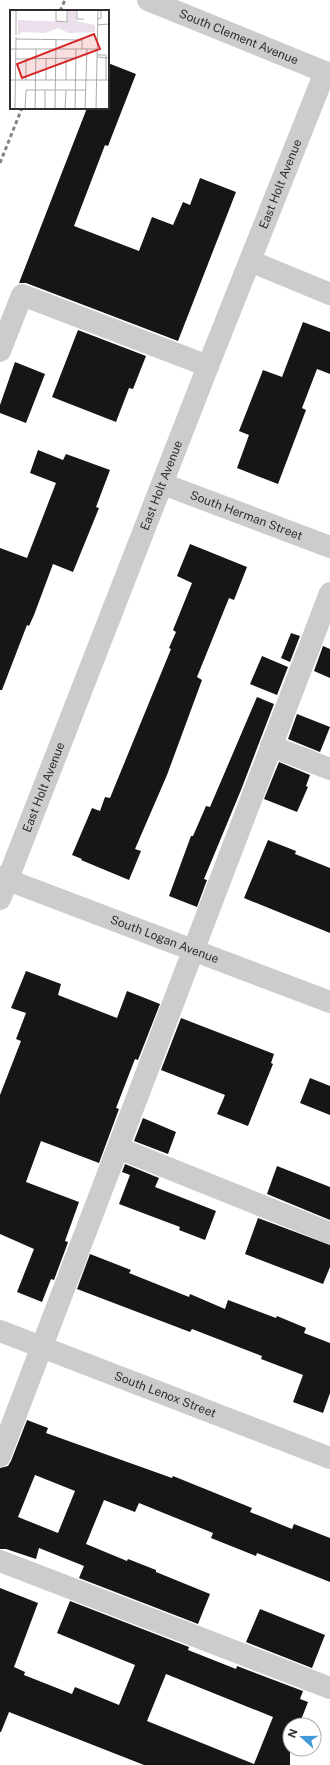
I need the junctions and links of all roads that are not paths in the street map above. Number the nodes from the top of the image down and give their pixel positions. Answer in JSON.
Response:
{"nodes":[{"id":1,"x":148,"y":0,"type":"edge"},
{"id":2,"x":327,"y":73,"type":"edge"},
{"id":3,"x":250,"y":261,"type":"junction"},
{"id":4,"x":330,"y":294,"type":"edge"},
{"id":5,"x":0,"y":351,"type":"edge"},
{"id":6,"x":208,"y":366,"type":"junction"},
{"id":7,"x":163,"y":484,"type":"junction"},
{"id":8,"x":330,"y":547,"type":"edge"},
{"id":9,"x":330,"y":593,"type":"edge"},
{"id":10,"x":271,"y":746,"type":"junction"},
{"id":11,"x":330,"y":769,"type":"edge"},
{"id":12,"x":2,"y":885,"type":"edge"},
{"id":13,"x":193,"y":949,"type":"junction"},
{"id":14,"x":330,"y":1002,"type":"edge"},
{"id":15,"x":118,"y":1148,"type":"junction"},
{"id":16,"x":330,"y":1233,"type":"edge"},
{"id":17,"x":0,"y":1331,"type":"edge"},
{"id":18,"x":43,"y":1347,"type":"junction"},
{"id":19,"x":0,"y":1456,"type":"edge"},
{"id":20,"x":330,"y":1458,"type":"edge"},
{"id":21,"x":0,"y":1561,"type":"edge"},
{"id":22,"x":330,"y":1688,"type":"edge"}],
"edges":[{"from":1,"to":2,"type":"street","name":"South Clement Avenue"},
{"from":2,"to":3,"type":"street","name":"East Holt Avenue"},
{"from":3,"to":4,"type":"street"},
{"from":3,"to":6,"type":"street","name":"East Holt Avenue"},
{"from":5,"to":6,"type":"street"},
{"from":6,"to":7,"type":"street","name":"East Holt Avenue"},
{"from":7,"to":8,"type":"street","name":"South Herman Street"},
{"from":7,"to":12,"type":"street","name":"East Holt Avenue"},
{"from":9,"to":10,"type":"street"},
{"from":10,"to":11,"type":"street"},
{"from":10,"to":13,"type":"street"},
{"from":12,"to":13,"type":"street","name":"South Logan Avenue"},
{"from":13,"to":14,"type":"street","name":"South Logan Avenue"},
{"from":13,"to":15,"type":"street"},
{"from":15,"to":16,"type":"street"},
{"from":15,"to":18,"type":"street"},
{"from":17,"to":18,"type":"street","name":"South Lenox Street"},
{"from":18,"to":19,"type":"street"},
{"from":18,"to":20,"type":"street","name":"South Lenox Street"},
{"from":21,"to":22,"type":"street"}]}
